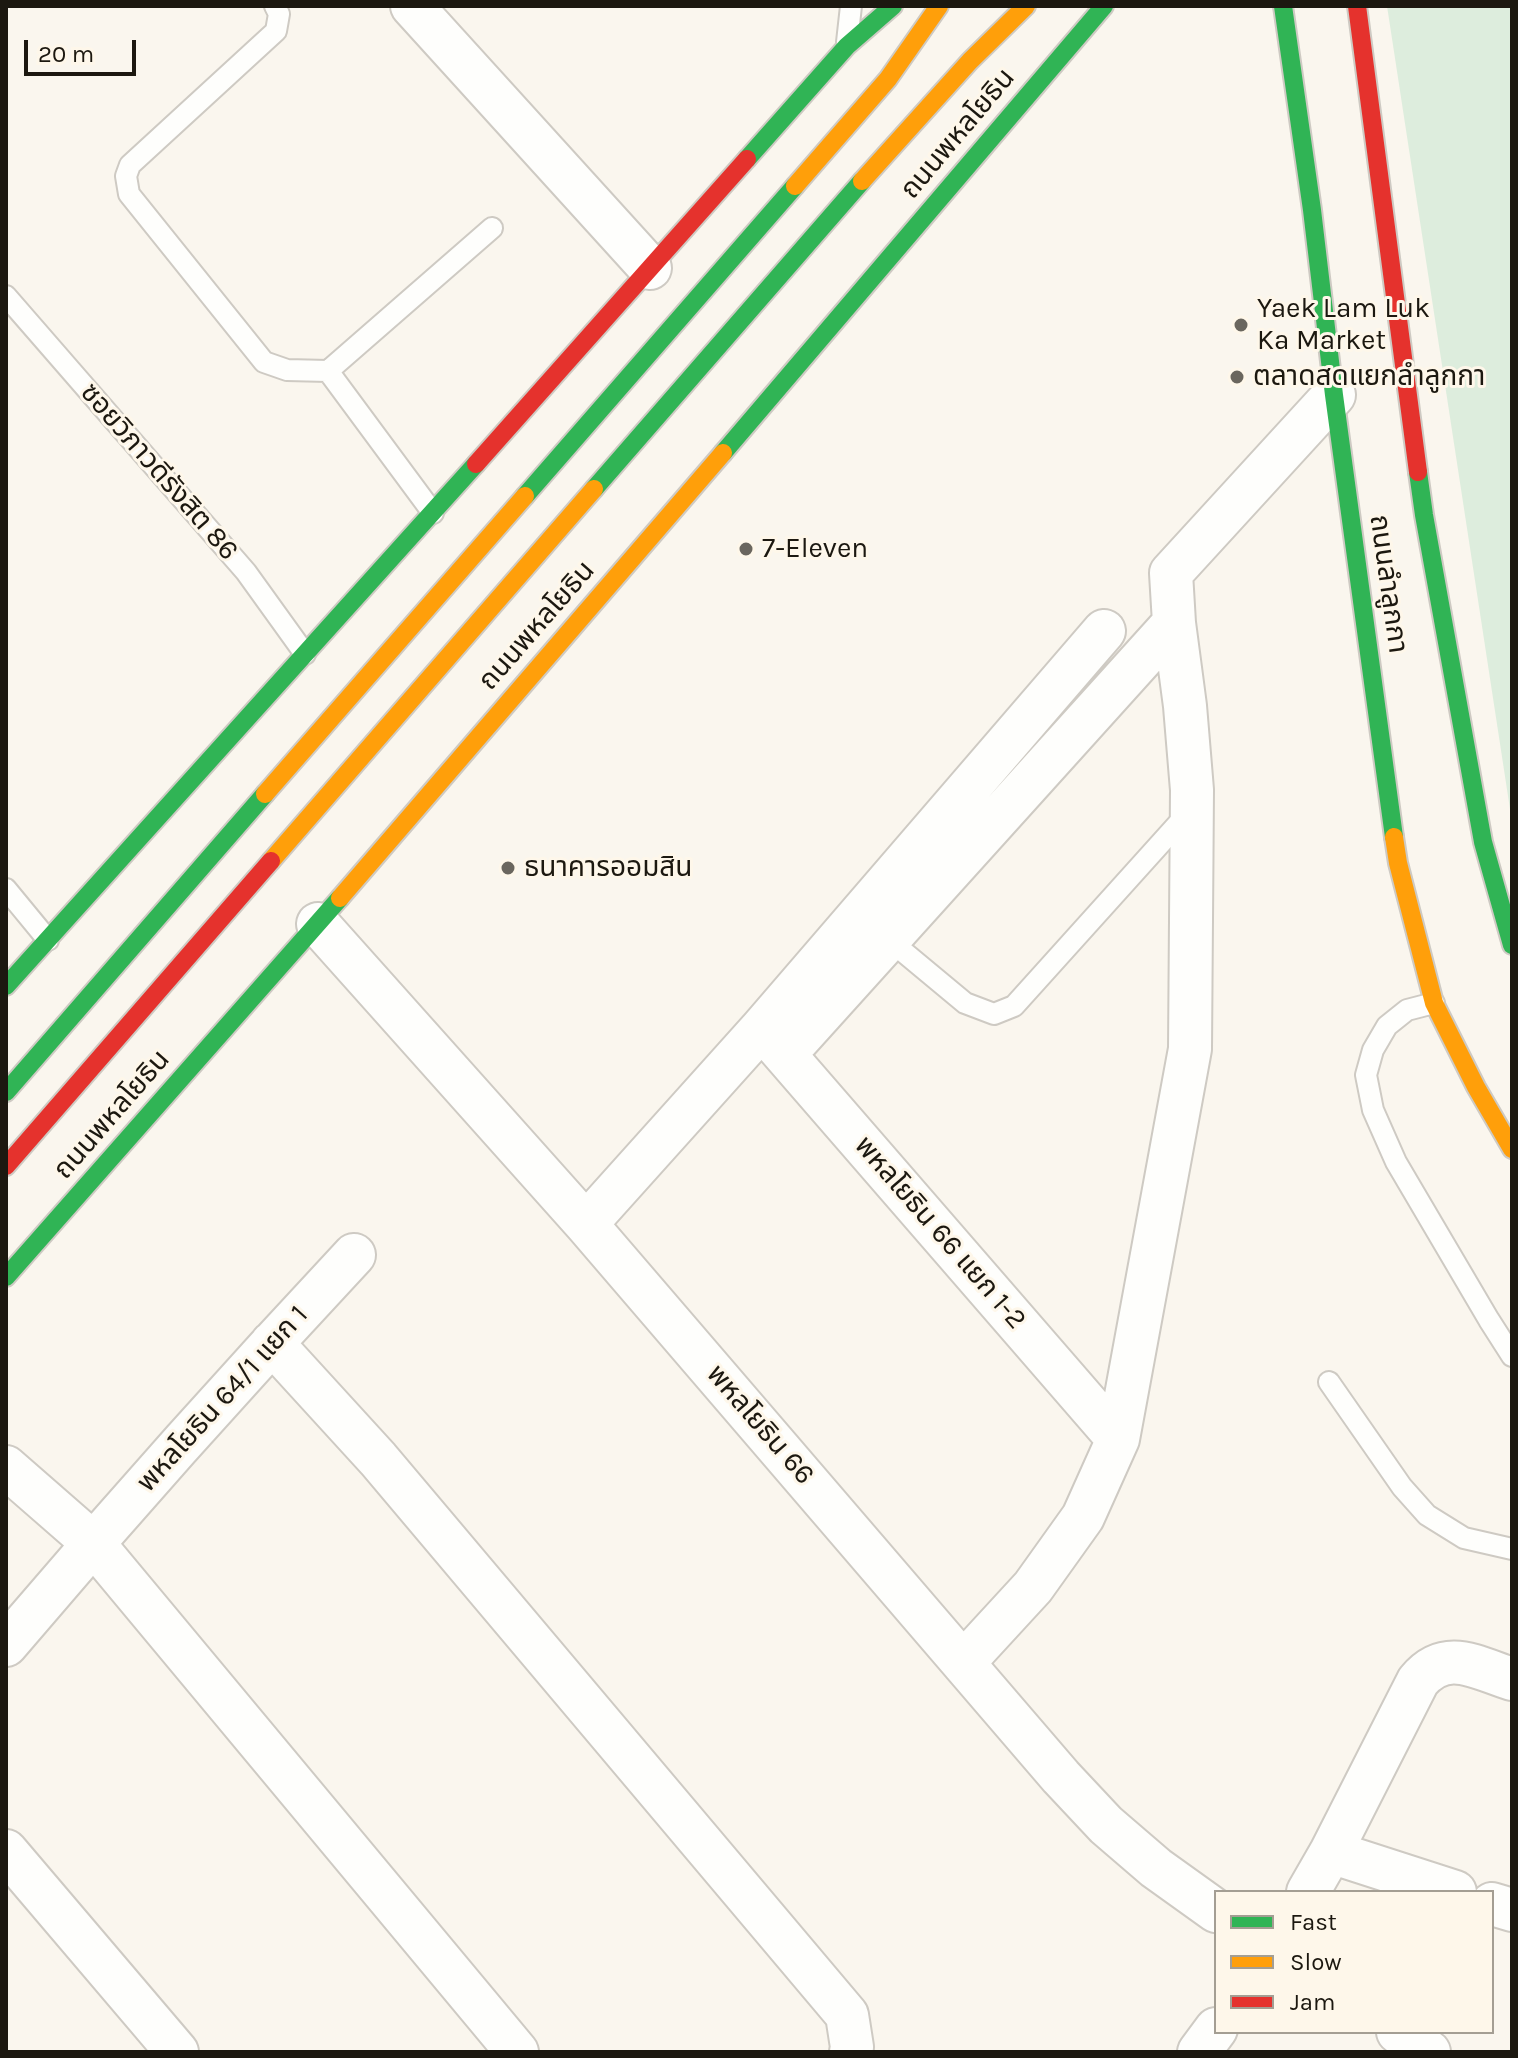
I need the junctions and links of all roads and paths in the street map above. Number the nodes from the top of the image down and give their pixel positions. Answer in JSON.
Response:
{"nodes":[{"id":1,"x":275,"y":6,"type":"edge"},
{"id":2,"x":412,"y":6,"type":"edge"},
{"id":3,"x":851,"y":6,"type":"edge"},
{"id":4,"x":893,"y":6,"type":"edge"},
{"id":5,"x":939,"y":6,"type":"edge"},
{"id":6,"x":1026,"y":6,"type":"edge"},
{"id":7,"x":1104,"y":6,"type":"edge"},
{"id":8,"x":1283,"y":6,"type":"edge"},
{"id":9,"x":1357,"y":6,"type":"edge"},
{"id":10,"x":447,"y":21,"type":"edge"},
{"id":11,"x":847,"y":46,"type":"junction"},
{"id":12,"x":492,"y":228,"type":"dead end"},
{"id":13,"x":650,"y":268,"type":"junction"},
{"id":14,"x":6,"y":296,"type":"edge"},
{"id":15,"x":328,"y":371,"type":"junction"},
{"id":16,"x":1334,"y":395,"type":"junction"},
{"id":17,"x":433,"y":513,"type":"junction"},
{"id":18,"x":1174,"y":623,"type":"junction"},
{"id":19,"x":1104,"y":631,"type":"dead end"},
{"id":20,"x":305,"y":654,"type":"junction"},
{"id":21,"x":1191,"y":810,"type":"junction"},
{"id":22,"x":6,"y":889,"type":"edge"},
{"id":23,"x":318,"y":924,"type":"junction"},
{"id":24,"x":888,"y":939,"type":"junction"},
{"id":25,"x":48,"y":940,"type":"junction"},
{"id":26,"x":1512,"y":945,"type":"edge"},
{"id":27,"x":6,"y":986,"type":"edge"},
{"id":28,"x":1434,"y":1003,"type":"junction"},
{"id":29,"x":774,"y":1041,"type":"junction"},
{"id":30,"x":6,"y":1092,"type":"edge"},
{"id":31,"x":1512,"y":1149,"type":"edge"},
{"id":32,"x":6,"y":1166,"type":"edge"},
{"id":33,"x":586,"y":1224,"type":"junction"},
{"id":34,"x":354,"y":1255,"type":"dead end"},
{"id":35,"x":6,"y":1277,"type":"edge"},
{"id":36,"x":272,"y":1343,"type":"junction"},
{"id":37,"x":1512,"y":1356,"type":"edge"},
{"id":38,"x":1329,"y":1382,"type":"dead end"},
{"id":39,"x":1118,"y":1439,"type":"junction"},
{"id":40,"x":6,"y":1467,"type":"edge"},
{"id":41,"x":93,"y":1543,"type":"junction"},
{"id":42,"x":1512,"y":1549,"type":"edge"},
{"id":43,"x":6,"y":1645,"type":"edge"},
{"id":44,"x":964,"y":1662,"type":"junction"},
{"id":45,"x":1512,"y":1679,"type":"edge"},
{"id":46,"x":6,"y":1851,"type":"edge"},
{"id":47,"x":1331,"y":1852,"type":"junction"},
{"id":48,"x":1309,"y":1890,"type":"edge"},
{"id":49,"x":1449,"y":1890,"type":"edge"},
{"id":50,"x":1214,"y":1910,"type":"edge"},
{"id":51,"x":1214,"y":2032,"type":"edge"},
{"id":52,"x":1401,"y":2034,"type":"edge"},
{"id":53,"x":177,"y":2052,"type":"edge"},
{"id":54,"x":517,"y":2052,"type":"edge"},
{"id":55,"x":851,"y":2052,"type":"edge"},
{"id":56,"x":1199,"y":2052,"type":"edge"},
{"id":57,"x":1429,"y":2052,"type":"edge"}],
"edges":[{"from":1,"to":15,"type":"lane"},
{"from":2,"to":10,"type":"street"},
{"from":3,"to":11,"type":"lane"},
{"from":4,"to":11,"type":"main road"},
{"from":5,"to":30,"type":"main road"},
{"from":6,"to":32,"type":"main road","name":"ถนนพหลโยธิน"},
{"from":7,"to":23,"type":"main road","name":"ถนนพหลโยธิน"},
{"from":8,"to":16,"type":"main road","name":"ถนนลำลูกกา"},
{"from":9,"to":26,"type":"main road","name":"ถนนลำลูกกา"},
{"from":10,"to":13,"type":"street"},
{"from":11,"to":13,"type":"main road"},
{"from":12,"to":15,"type":"lane"},
{"from":13,"to":17,"type":"main road"},
{"from":14,"to":20,"type":"lane","name":"ซอยวิภาวดีรังสิต 86"},
{"from":15,"to":17,"type":"lane"},
{"from":16,"to":18,"type":"street"},
{"from":16,"to":28,"type":"main road","name":"ถนนลำลูกกา"},
{"from":17,"to":20,"type":"main road"},
{"from":18,"to":21,"type":"street"},
{"from":18,"to":24,"type":"street"},
{"from":19,"to":29,"type":"street"},
{"from":20,"to":25,"type":"main road"},
{"from":21,"to":24,"type":"lane"},
{"from":21,"to":39,"type":"street"},
{"from":22,"to":25,"type":"lane"},
{"from":23,"to":33,"type":"street","name":"พหลโยธิน 66"},
{"from":23,"to":35,"type":"main road","name":"ถนนพหลโยธิน"},
{"from":24,"to":29,"type":"street"},
{"from":25,"to":27,"type":"main road"},
{"from":28,"to":31,"type":"main road","name":"ถนนลำลูกกา"},
{"from":28,"to":37,"type":"lane"},
{"from":29,"to":33,"type":"street"},
{"from":29,"to":39,"type":"street","name":"พหลโยธิน 66 แยก 1-2"},
{"from":33,"to":44,"type":"street","name":"พหลโยธิน 66"},
{"from":34,"to":36,"type":"street","name":"พหลโยธิน 64/1 แยก 1"},
{"from":36,"to":41,"type":"street","name":"พหลโยธิน 64/1 แยก 1"},
{"from":36,"to":55,"type":"street"},
{"from":38,"to":42,"type":"lane"},
{"from":39,"to":44,"type":"street"},
{"from":40,"to":41,"type":"street"},
{"from":41,"to":43,"type":"street","name":"พหลโยธิน 64/1 แยก 1"},
{"from":41,"to":54,"type":"street"},
{"from":44,"to":50,"type":"street","name":"พหลโยธิน 66"},
{"from":45,"to":47,"type":"street"},
{"from":46,"to":53,"type":"street"},
{"from":47,"to":48,"type":"street"},
{"from":47,"to":49,"type":"street"},
{"from":51,"to":56,"type":"street"},
{"from":52,"to":57,"type":"street"}]}
